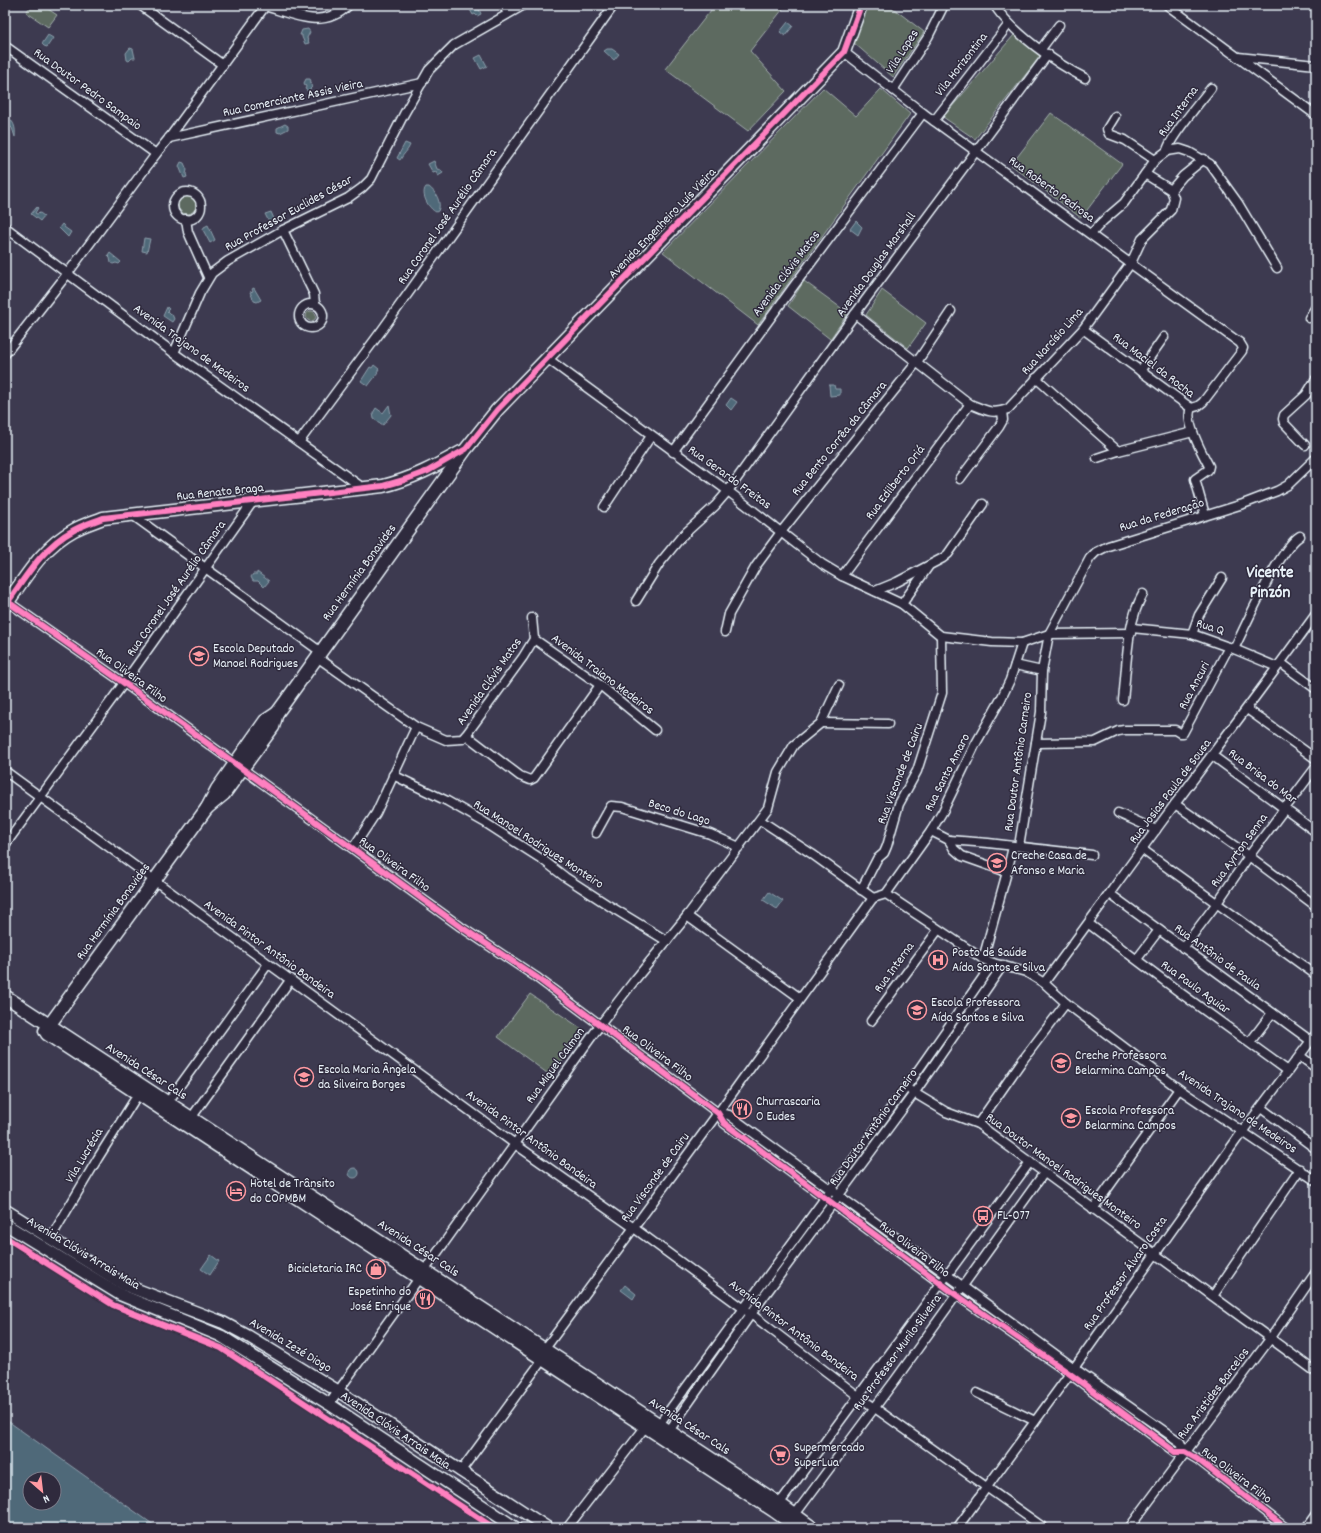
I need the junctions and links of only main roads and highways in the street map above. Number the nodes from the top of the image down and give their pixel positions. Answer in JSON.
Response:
{"nodes":[{"id":1,"x":861,"y":5,"type":"edge"},
{"id":2,"x":466,"y":449,"type":"junction"},
{"id":3,"x":8,"y":598,"type":"edge"},
{"id":4,"x":5,"y":996,"type":"edge"},
{"id":5,"x":5,"y":1006,"type":"edge"},
{"id":6,"x":47,"y":1029,"type":"junction"},
{"id":7,"x":5,"y":1210,"type":"edge"},
{"id":8,"x":5,"y":1224,"type":"edge"},
{"id":9,"x":792,"y":1523,"type":"edge"},
{"id":10,"x":516,"y":1528,"type":"edge"},
{"id":11,"x":548,"y":1528,"type":"edge"},
{"id":12,"x":813,"y":1528,"type":"edge"}],
"edges":[{"from":1,"to":2,"type":"main road","name":"Avenida Engenheiro Luís Vieira"},
{"from":2,"to":3,"type":"main road","name":"Rua Renato Braga"},
{"from":2,"to":6,"type":"main road","name":"Rua Hermínia Bonavides"},
{"from":4,"to":6,"type":"main road","name":"Avenida César Cals"},
{"from":5,"to":6,"type":"main road","name":"Avenida César Cals"},
{"from":6,"to":9,"type":"main road","name":"Avenida César Cals"},
{"from":7,"to":11,"type":"main road","name":"Avenida Zezé Diogo"},
{"from":8,"to":10,"type":"main road","name":"Avenida Clóvis Arrais Maia"},
{"from":9,"to":12,"type":"main road","name":"Avenida César Cals"}]}
